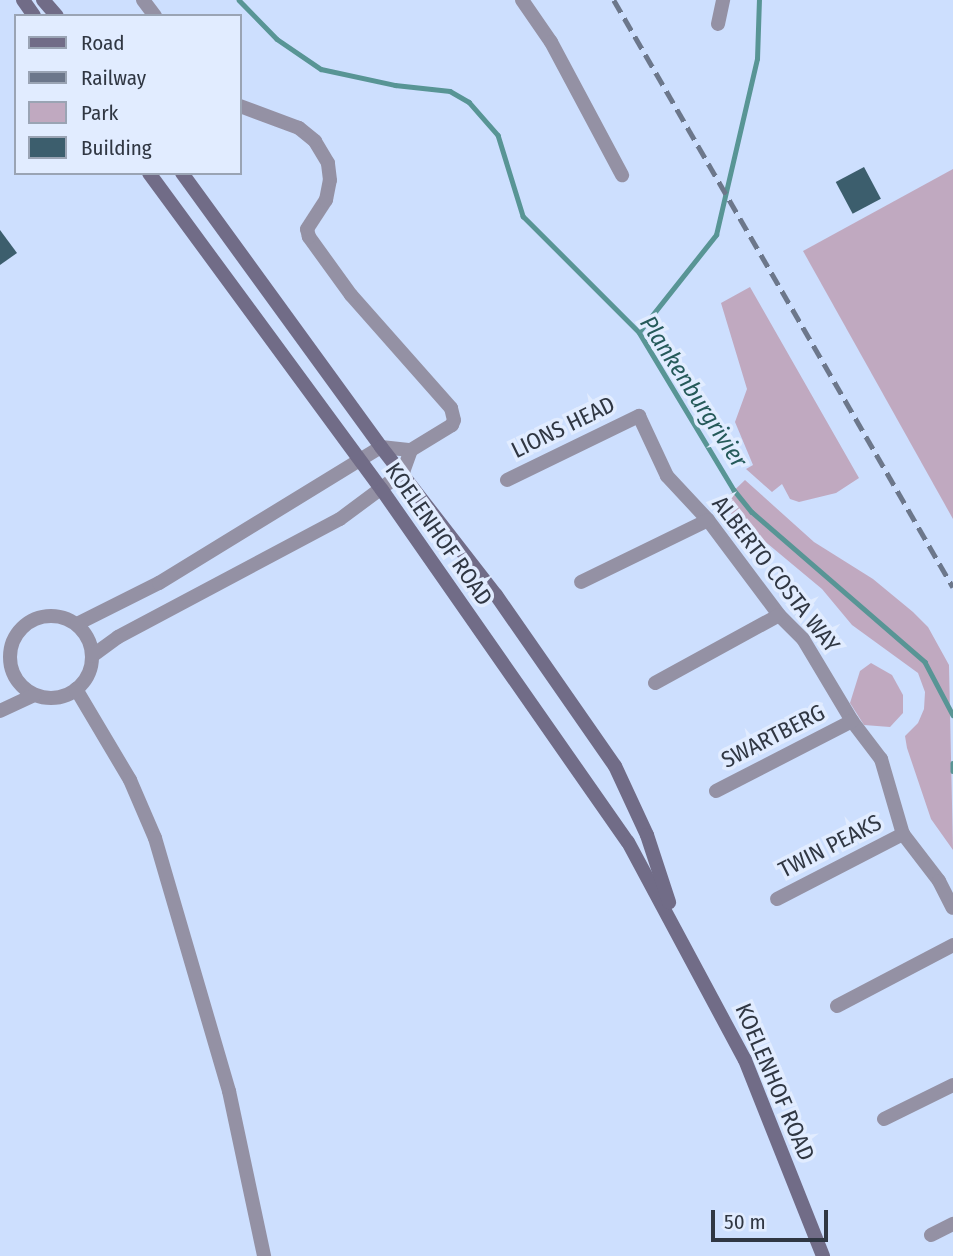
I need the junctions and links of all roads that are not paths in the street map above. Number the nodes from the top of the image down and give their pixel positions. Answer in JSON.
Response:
{"nodes":[{"id":1,"x":43,"y":0,"type":"edge"},
{"id":2,"x":522,"y":0,"type":"edge"},
{"id":3,"x":723,"y":0,"type":"edge"},
{"id":4,"x":55,"y":14,"type":"edge"},
{"id":5,"x":718,"y":24,"type":"dead end"},
{"id":6,"x":242,"y":107,"type":"edge"},
{"id":7,"x":150,"y":175,"type":"edge"},
{"id":8,"x":183,"y":175,"type":"edge"},
{"id":9,"x":622,"y":176,"type":"dead end"},
{"id":10,"x":639,"y":416,"type":"joint"},
{"id":11,"x":381,"y":447,"type":"junction"},
{"id":12,"x":411,"y":450,"type":"junction"},
{"id":13,"x":358,"y":461,"type":"junction"},
{"id":14,"x":403,"y":472,"type":"junction"},
{"id":15,"x":507,"y":480,"type":"dead end"},
{"id":16,"x":382,"y":490,"type":"junction"},
{"id":17,"x":708,"y":520,"type":"junction"},
{"id":18,"x":581,"y":582,"type":"dead end"},
{"id":19,"x":779,"y":615,"type":"junction"},
{"id":20,"x":77,"y":624,"type":"junction"},
{"id":21,"x":6,"y":643,"type":"edge"},
{"id":22,"x":92,"y":656,"type":"junction"},
{"id":23,"x":655,"y":683,"type":"dead end"},
{"id":24,"x":76,"y":689,"type":"junction"},
{"id":25,"x":34,"y":695,"type":"junction"},
{"id":26,"x":0,"y":711,"type":"edge"},
{"id":27,"x":852,"y":720,"type":"junction"},
{"id":28,"x":716,"y":791,"type":"dead end"},
{"id":29,"x":903,"y":834,"type":"junction"},
{"id":30,"x":777,"y":899,"type":"dead end"},
{"id":31,"x":953,"y":908,"type":"edge"},
{"id":32,"x":678,"y":930,"type":"junction"},
{"id":33,"x":953,"y":945,"type":"edge"},
{"id":34,"x":837,"y":1006,"type":"dead end"},
{"id":35,"x":953,"y":1085,"type":"edge"},
{"id":36,"x":884,"y":1118,"type":"dead end"},
{"id":37,"x":953,"y":1224,"type":"edge"},
{"id":38,"x":930,"y":1235,"type":"dead end"},
{"id":39,"x":264,"y":1256,"type":"edge"},
{"id":40,"x":823,"y":1256,"type":"edge"}],
"edges":[{"from":1,"to":4,"type":"main road"},
{"from":2,"to":9,"type":"street"},
{"from":3,"to":5,"type":"street"},
{"from":6,"to":12,"type":"street"},
{"from":7,"to":13,"type":"main road","name":"KOELENHOF ROAD"},
{"from":8,"to":11,"type":"main road","name":"KOELENHOF ROAD"},
{"from":10,"to":15,"type":"street","name":"LIONS HEAD"},
{"from":10,"to":17,"type":"street","name":"ALBERTO COSTA WAY"},
{"from":11,"to":12,"type":"street"},
{"from":11,"to":13,"type":"street"},
{"from":11,"to":14,"type":"main road","name":"KOELENHOF ROAD"},
{"from":12,"to":14,"type":"street"},
{"from":13,"to":16,"type":"main road","name":"KOELENHOF ROAD"},
{"from":13,"to":20,"type":"street"},
{"from":14,"to":16,"type":"street"},
{"from":14,"to":32,"type":"main road","name":"KOELENHOF ROAD"},
{"from":16,"to":22,"type":"street"},
{"from":16,"to":32,"type":"main road","name":"KOELENHOF ROAD"},
{"from":17,"to":18,"type":"street"},
{"from":17,"to":19,"type":"street","name":"ALBERTO COSTA WAY"},
{"from":19,"to":23,"type":"street"},
{"from":19,"to":27,"type":"street","name":"ALBERTO COSTA WAY"},
{"from":20,"to":21,"type":"street"},
{"from":20,"to":22,"type":"street"},
{"from":21,"to":25,"type":"street"},
{"from":22,"to":24,"type":"street"},
{"from":24,"to":25,"type":"street"},
{"from":24,"to":39,"type":"street"},
{"from":25,"to":26,"type":"street"},
{"from":27,"to":28,"type":"street","name":"SWARTBERG"},
{"from":27,"to":29,"type":"street","name":"ALBERTO COSTA WAY"},
{"from":29,"to":30,"type":"street","name":"TWIN PEAKS"},
{"from":29,"to":31,"type":"street","name":"ALBERTO COSTA WAY"},
{"from":32,"to":40,"type":"main road","name":"KOELENHOF ROAD"},
{"from":33,"to":34,"type":"street"},
{"from":35,"to":36,"type":"street"},
{"from":37,"to":38,"type":"street"}]}
